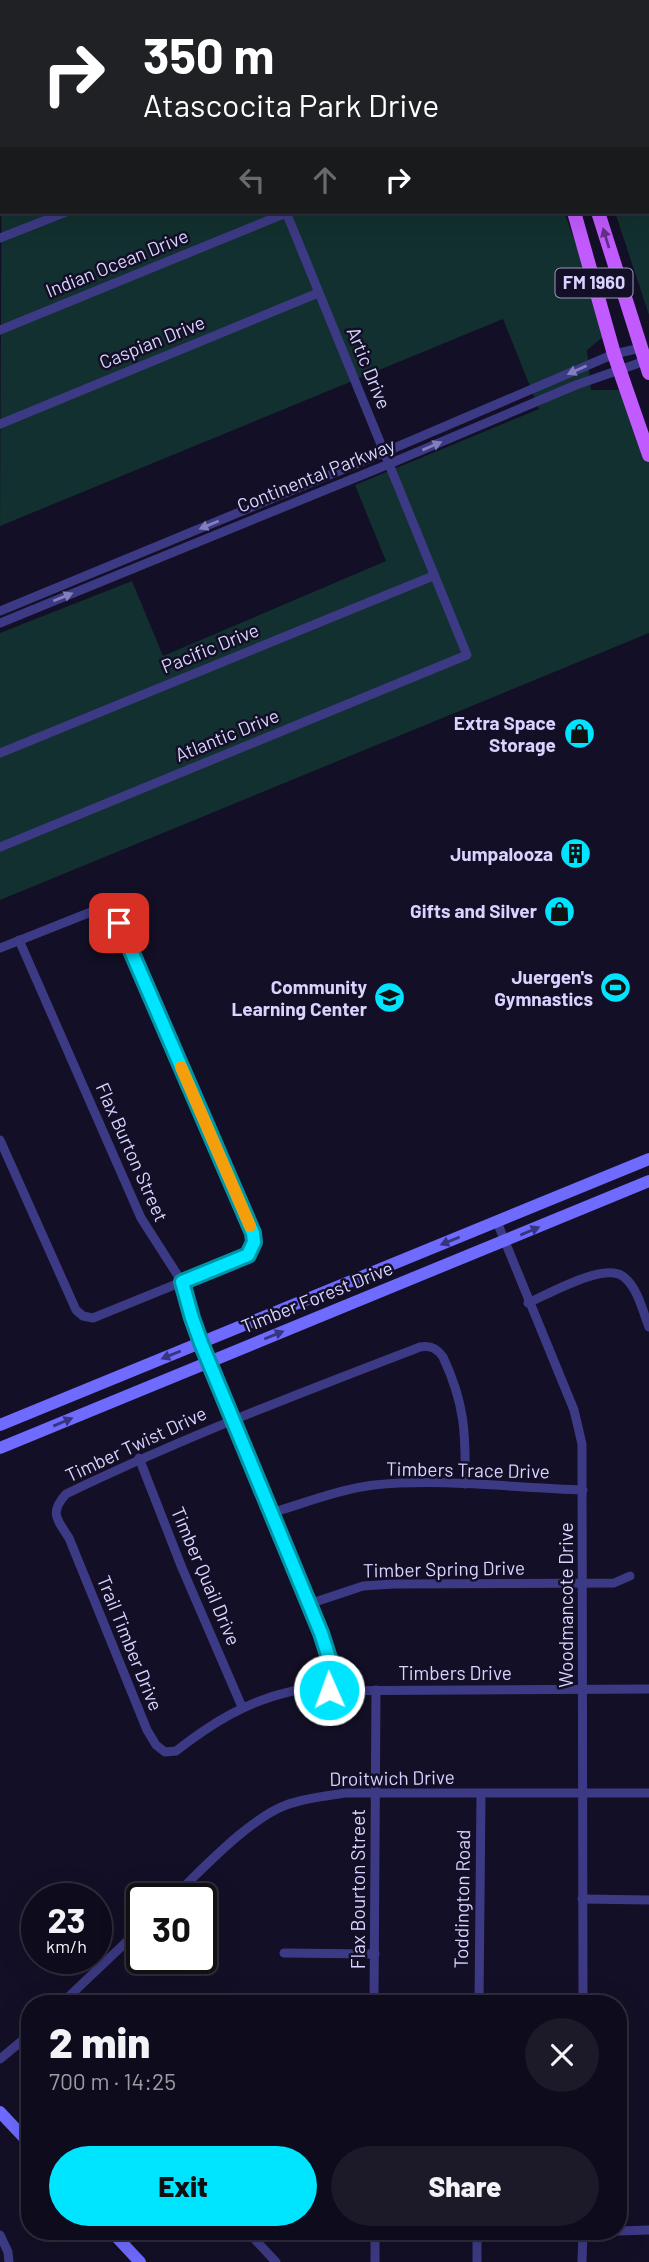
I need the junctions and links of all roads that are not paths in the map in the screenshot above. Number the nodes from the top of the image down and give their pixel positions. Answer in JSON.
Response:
{"nodes":[{"id":1,"x":61,"y":214,"type":"edge"},
{"id":2,"x":281,"y":214,"type":"edge"},
{"id":3,"x":287,"y":214,"type":"edge"},
{"id":4,"x":575,"y":214,"type":"edge"},
{"id":5,"x":599,"y":214,"type":"edge"},
{"id":6,"x":0,"y":239,"type":"edge"},
{"id":7,"x":318,"y":293,"type":"junction"},
{"id":8,"x":0,"y":330,"type":"edge"},
{"id":9,"x":614,"y":354,"type":"junction"},
{"id":10,"x":645,"y":361,"type":"edge"},
{"id":11,"x":619,"y":371,"type":"junction"},
{"id":12,"x":0,"y":424,"type":"edge"},
{"id":13,"x":385,"y":452,"type":"junction"},
{"id":14,"x":649,"y":455,"type":"edge"},
{"id":15,"x":389,"y":464,"type":"junction"},
{"id":16,"x":433,"y":576,"type":"junction"},
{"id":17,"x":0,"y":611,"type":"edge"},
{"id":18,"x":0,"y":623,"type":"edge"},
{"id":19,"x":467,"y":655,"type":"joint"},
{"id":20,"x":0,"y":753,"type":"edge"},
{"id":21,"x":0,"y":847,"type":"edge"},
{"id":22,"x":19,"y":940,"type":"junction"},
{"id":23,"x":0,"y":948,"type":"edge"},
{"id":24,"x":0,"y":1140,"type":"edge"},
{"id":25,"x":649,"y":1159,"type":"edge"},
{"id":26,"x":649,"y":1181,"type":"edge"},
{"id":27,"x":497,"y":1222,"type":"junction"},
{"id":28,"x":505,"y":1241,"type":"junction"},
{"id":29,"x":182,"y":1282,"type":"junction"},
{"id":30,"x":341,"y":1285,"type":"junction"},
{"id":31,"x":528,"y":1303,"type":"junction"},
{"id":32,"x":349,"y":1304,"type":"junction"},
{"id":33,"x":649,"y":1327,"type":"edge"},
{"id":34,"x":201,"y":1343,"type":"junction"},
{"id":35,"x":209,"y":1362,"type":"junction"},
{"id":36,"x":232,"y":1419,"type":"junction"},
{"id":37,"x":0,"y":1425,"type":"edge"},
{"id":38,"x":0,"y":1448,"type":"edge"},
{"id":39,"x":139,"y":1458,"type":"junction"},
{"id":40,"x":466,"y":1484,"type":"junction"},
{"id":41,"x":583,"y":1490,"type":"junction"},
{"id":42,"x":271,"y":1513,"type":"junction"},
{"id":43,"x":75,"y":1554,"type":"joint"},
{"id":44,"x":629,"y":1576,"type":"dead end"},
{"id":45,"x":583,"y":1584,"type":"junction"},
{"id":46,"x":309,"y":1604,"type":"junction"},
{"id":47,"x":583,"y":1689,"type":"junction"},
{"id":48,"x":649,"y":1689,"type":"edge"},
{"id":49,"x":329,"y":1690,"type":"junction"},
{"id":50,"x":376,"y":1690,"type":"junction"},
{"id":51,"x":242,"y":1707,"type":"junction"},
{"id":52,"x":155,"y":1744,"type":"joint"},
{"id":53,"x":376,"y":1793,"type":"junction"},
{"id":54,"x":584,"y":1793,"type":"junction"},
{"id":55,"x":649,"y":1793,"type":"edge"},
{"id":56,"x":481,"y":1794,"type":"junction"},
{"id":57,"x":188,"y":1883,"type":"edge"},
{"id":58,"x":582,"y":1899,"type":"junction"},
{"id":59,"x":649,"y":1900,"type":"edge"},
{"id":60,"x":126,"y":1942,"type":"edge"},
{"id":61,"x":284,"y":1954,"type":"dead end"},
{"id":62,"x":375,"y":1954,"type":"junction"},
{"id":63,"x":70,"y":1995,"type":"edge"},
{"id":64,"x":374,"y":1995,"type":"edge"},
{"id":65,"x":479,"y":1995,"type":"edge"},
{"id":66,"x":583,"y":1995,"type":"edge"},
{"id":67,"x":21,"y":2042,"type":"edge"},
{"id":68,"x":0,"y":2059,"type":"edge"},
{"id":69,"x":0,"y":2112,"type":"edge"},
{"id":70,"x":21,"y":2134,"type":"edge"},
{"id":71,"x":627,"y":2231,"type":"edge"},
{"id":72,"x":649,"y":2231,"type":"edge"},
{"id":73,"x":0,"y":2235,"type":"edge"},
{"id":74,"x":119,"y":2240,"type":"edge"},
{"id":75,"x":255,"y":2240,"type":"edge"},
{"id":76,"x":375,"y":2240,"type":"edge"},
{"id":77,"x":477,"y":2240,"type":"edge"},
{"id":78,"x":583,"y":2240,"type":"edge"},
{"id":79,"x":9,"y":2262,"type":"edge"},
{"id":80,"x":140,"y":2262,"type":"edge"},
{"id":81,"x":276,"y":2262,"type":"edge"},
{"id":82,"x":375,"y":2262,"type":"edge"},
{"id":83,"x":477,"y":2262,"type":"edge"},
{"id":84,"x":582,"y":2262,"type":"edge"}],
"edges":[{"from":1,"to":6,"type":"street"},
{"from":2,"to":8,"type":"street","name":"Indian Ocean Drive"},
{"from":3,"to":7,"type":"street","name":"Artic Drive"},
{"from":4,"to":9,"type":"main road","name":"FM 1960","number":"FM 1960"},
{"from":10,"to":5,"type":"main road","name":"FM 1960","number":"FM 1960","one_way":true},
{"from":7,"to":12,"type":"street","name":"Caspian Drive"},
{"from":7,"to":13,"type":"street","name":"Artic Drive"},
{"from":9,"to":10,"type":"street","name":"Continental Parkway"},
{"from":9,"to":11,"type":"main road","name":"FM 1960","number":"FM 1960"},
{"from":9,"to":13,"type":"street","name":"Continental Parkway","one_way":true},
{"from":10,"to":11,"type":"street","name":"Continental Parkway"},
{"from":11,"to":14,"type":"main road","name":"FM 1960","number":"FM 1960"},
{"from":15,"to":11,"type":"street","name":"Continental Parkway","one_way":true},
{"from":13,"to":15,"type":"street","name":"Artic Drive"},
{"from":13,"to":17,"type":"street","name":"Continental Parkway","one_way":true},
{"from":15,"to":16,"type":"street","name":"Artic Drive"},
{"from":18,"to":15,"type":"street","name":"Continental Parkway","one_way":true},
{"from":16,"to":19,"type":"street","name":"Artic Drive"},
{"from":16,"to":20,"type":"street","name":"Pacific Drive"},
{"from":19,"to":21,"type":"street","name":"Atlantic Drive"},
{"from":22,"to":23,"type":"street"},
{"from":22,"to":29,"type":"street","name":"Flax Burton Street"},
{"from":22,"to":29,"type":"street"},
{"from":24,"to":29,"type":"street"},
{"from":25,"to":27,"type":"main road","name":"Timber Forest Drive"},
{"from":28,"to":26,"type":"main road","name":"Timber Forest Drive","one_way":true},
{"from":27,"to":28,"type":"street","name":"Woodmancote Drive"},
{"from":27,"to":30,"type":"main road","name":"Timber Forest Drive","one_way":true},
{"from":28,"to":31,"type":"street","name":"Woodmancote Drive"},
{"from":28,"to":32,"type":"main road","name":"Timber Forest Drive"},
{"from":29,"to":34,"type":"street","name":"Flax Burton Street"},
{"from":30,"to":32,"type":"main road"},
{"from":30,"to":34,"type":"main road","name":"Timber Forest Drive"},
{"from":31,"to":33,"type":"street"},
{"from":31,"to":41,"type":"street","name":"Woodmancote Drive"},
{"from":35,"to":32,"type":"main road","name":"Timber Forest Drive","one_way":true},
{"from":34,"to":35,"type":"street","name":"Flax Burton Street"},
{"from":34,"to":37,"type":"main road","name":"Timber Forest Drive","one_way":true},
{"from":35,"to":36,"type":"street","name":"Flax Burton Street"},
{"from":38,"to":35,"type":"main road","name":"Timber Forest Drive","one_way":true},
{"from":36,"to":39,"type":"street","name":"Timber Twist Drive"},
{"from":36,"to":40,"type":"street","name":"Timber Twist Drive"},
{"from":36,"to":42,"type":"street","name":"Flax Burton Street"},
{"from":39,"to":43,"type":"street","name":"Timber Twist Drive"},
{"from":39,"to":51,"type":"street","name":"Timber Quail Drive"},
{"from":40,"to":41,"type":"street","name":"Timbers Trace Drive"},
{"from":40,"to":42,"type":"street","name":"Timbers Trace Drive"},
{"from":41,"to":45,"type":"street","name":"Woodmancote Drive"},
{"from":42,"to":46,"type":"street","name":"Flax Burton Street"},
{"from":43,"to":52,"type":"street","name":"Trail Timber Drive"},
{"from":44,"to":45,"type":"street","name":"Timber Spring Drive"},
{"from":45,"to":46,"type":"street","name":"Timber Spring Drive"},
{"from":45,"to":47,"type":"street","name":"Woodmancote Drive"},
{"from":46,"to":49,"type":"street","name":"Flax Burton Street"},
{"from":47,"to":48,"type":"street","name":"Timbers Drive"},
{"from":47,"to":50,"type":"street","name":"Timbers Drive"},
{"from":47,"to":54,"type":"street","name":"Woodmancote Drive"},
{"from":49,"to":50,"type":"street","name":"Timbers Drive"},
{"from":49,"to":51,"type":"street","name":"Timbers Drive"},
{"from":50,"to":53,"type":"street","name":"Flax Bourton Street"},
{"from":51,"to":52,"type":"street","name":"Timbers Drive"},
{"from":53,"to":56,"type":"street","name":"Droitwich Drive"},
{"from":53,"to":57,"type":"street","name":"Droitwich Drive"},
{"from":53,"to":62,"type":"street","name":"Flax Bourton Street"},
{"from":54,"to":55,"type":"street","name":"Droitwich Drive"},
{"from":54,"to":56,"type":"street","name":"Droitwich Drive"},
{"from":54,"to":58,"type":"street","name":"Woodmancote Drive"},
{"from":56,"to":65,"type":"street","name":"Toddington Road"},
{"from":58,"to":59,"type":"street"},
{"from":58,"to":66,"type":"street","name":"Woodmancote Drive"},
{"from":60,"to":63,"type":"street"},
{"from":61,"to":62,"type":"street"},
{"from":62,"to":64,"type":"street","name":"Flax Bourton Street"},
{"from":67,"to":68,"type":"street"},
{"from":69,"to":70,"type":"main road"},
{"from":71,"to":72,"type":"street"},
{"from":73,"to":79,"type":"street"},
{"from":74,"to":80,"type":"main road"},
{"from":75,"to":81,"type":"street"},
{"from":76,"to":82,"type":"street"},
{"from":77,"to":83,"type":"street"},
{"from":78,"to":84,"type":"street"}]}
